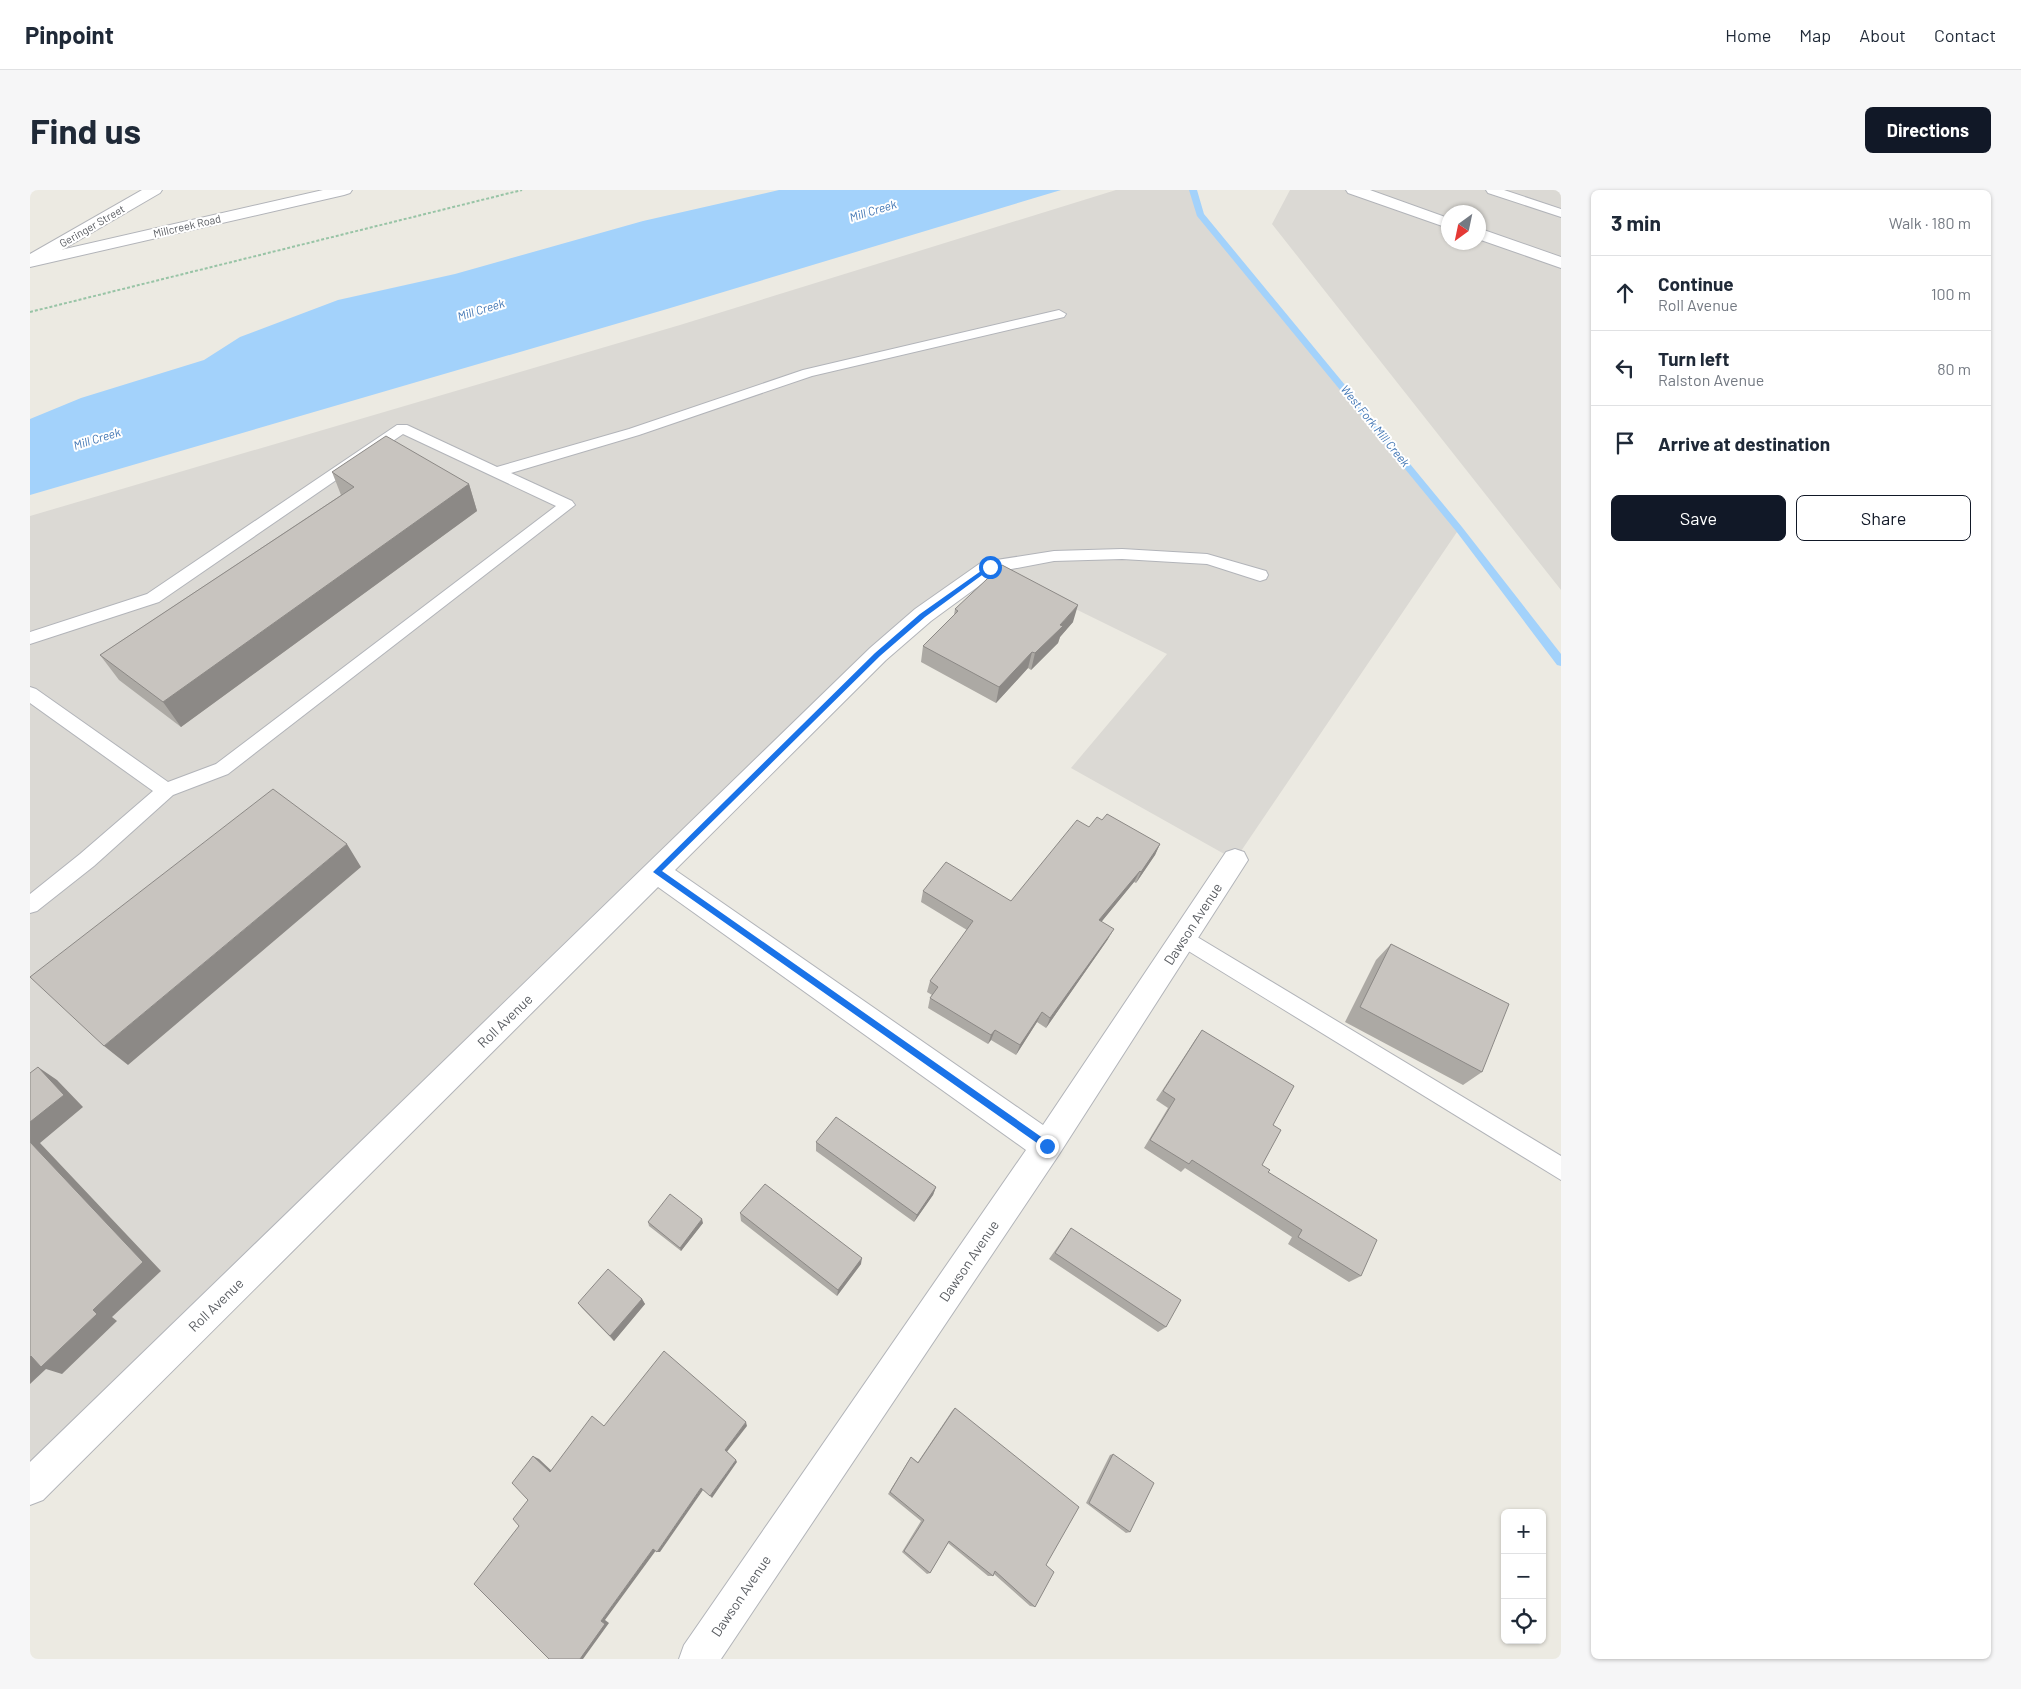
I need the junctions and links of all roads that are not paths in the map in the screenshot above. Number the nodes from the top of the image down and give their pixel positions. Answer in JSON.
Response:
{"nodes":[{"id":1,"x":154,"y":190,"type":"edge"},
{"id":2,"x":344,"y":190,"type":"edge"},
{"id":3,"x":1354,"y":190,"type":"edge"},
{"id":4,"x":1492,"y":190,"type":"edge"},
{"id":5,"x":1561,"y":213,"type":"edge"},
{"id":6,"x":1441,"y":221,"type":"edge"},
{"id":7,"x":1486,"y":236,"type":"edge"},
{"id":8,"x":30,"y":262,"type":"edge"},
{"id":9,"x":1561,"y":263,"type":"edge"},
{"id":10,"x":1059,"y":314,"type":"dead end"},
{"id":11,"x":496,"y":472,"type":"junction"},
{"id":12,"x":990,"y":567,"type":"joint"},
{"id":13,"x":1260,"y":575,"type":"dead end"},
{"id":14,"x":30,"y":638,"type":"edge"},
{"id":15,"x":30,"y":694,"type":"edge"},
{"id":16,"x":166,"y":790,"type":"junction"},
{"id":17,"x":1235,"y":860,"type":"dead end"},
{"id":18,"x":657,"y":872,"type":"junction"},
{"id":19,"x":30,"y":905,"type":"edge"},
{"id":20,"x":1184,"y":938,"type":"junction"},
{"id":21,"x":1047,"y":1146,"type":"junction"},
{"id":22,"x":1561,"y":1169,"type":"edge"},
{"id":23,"x":30,"y":1487,"type":"edge"},
{"id":24,"x":698,"y":1659,"type":"edge"}],
"edges":[{"from":1,"to":8,"type":"street","name":"Geringer Street"},
{"from":2,"to":8,"type":"street","name":"Millcreek Road"},
{"from":3,"to":6,"type":"street"},
{"from":4,"to":5,"type":"lane"},
{"from":7,"to":9,"type":"street"},
{"from":10,"to":11,"type":"lane"},
{"from":11,"to":14,"type":"lane"},
{"from":11,"to":16,"type":"lane"},
{"from":12,"to":13,"type":"lane"},
{"from":12,"to":18,"type":"street","name":"Roll Avenue"},
{"from":15,"to":16,"type":"lane"},
{"from":16,"to":19,"type":"lane"},
{"from":17,"to":20,"type":"street","name":"Dawson Avenue"},
{"from":18,"to":21,"type":"street"},
{"from":18,"to":23,"type":"street","name":"Roll Avenue"},
{"from":20,"to":21,"type":"street","name":"Dawson Avenue"},
{"from":20,"to":22,"type":"lane"},
{"from":21,"to":24,"type":"street","name":"Dawson Avenue"}]}
